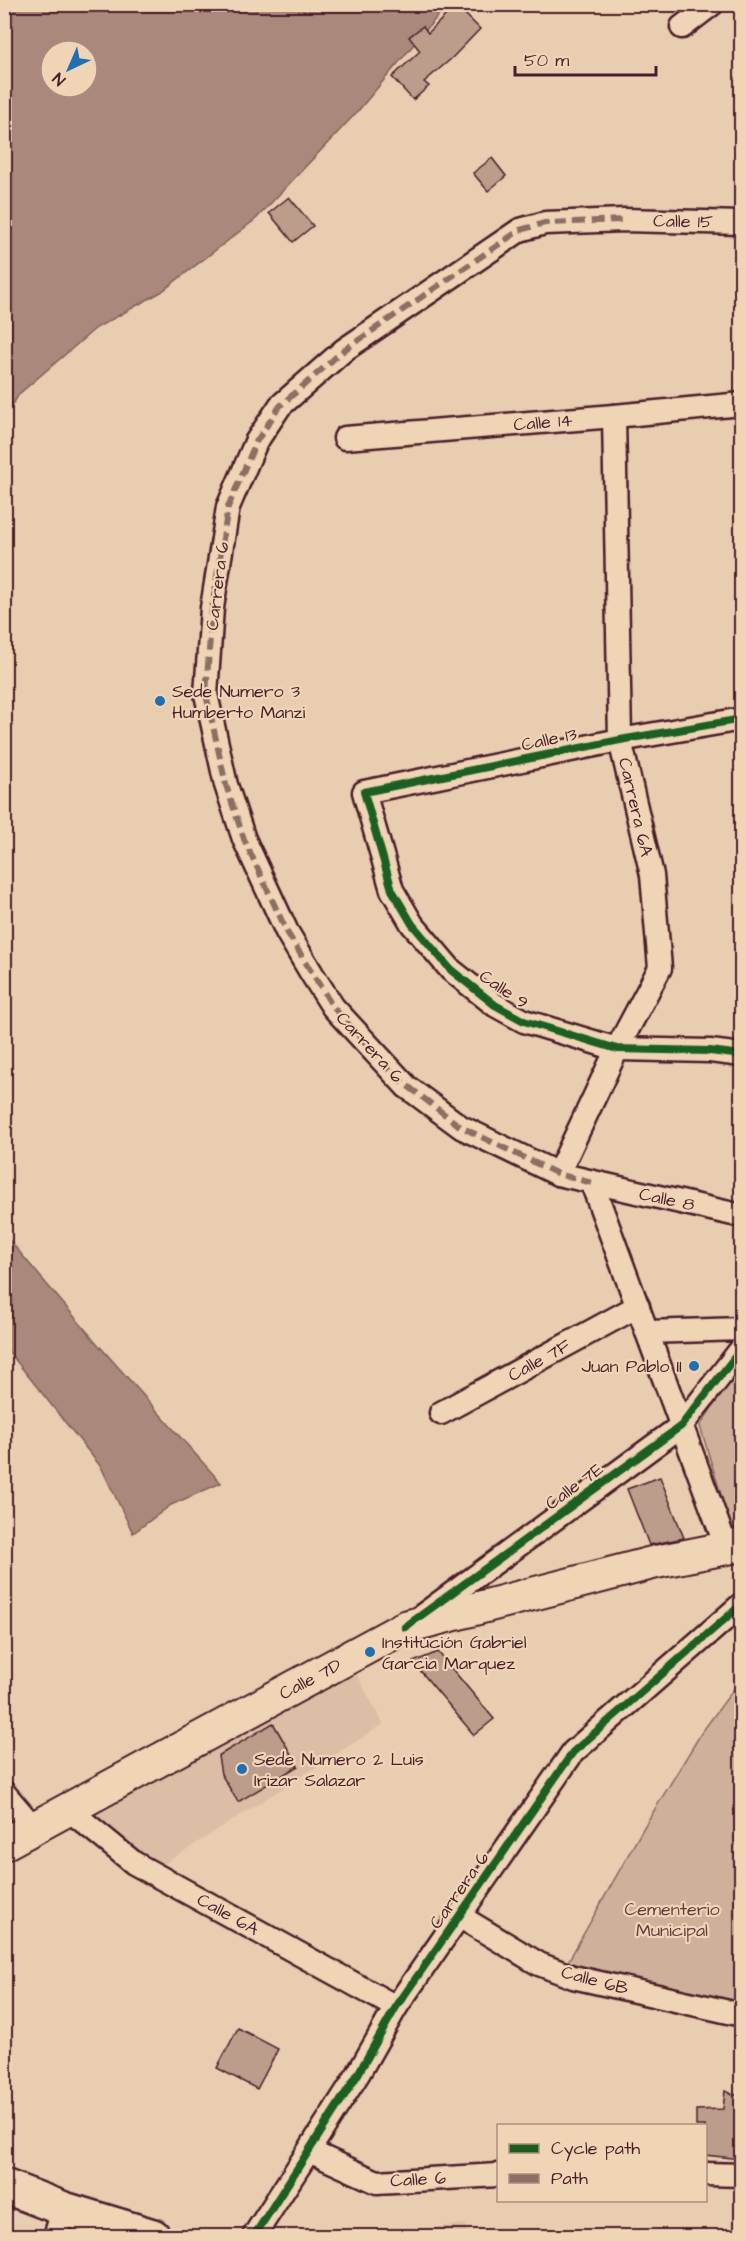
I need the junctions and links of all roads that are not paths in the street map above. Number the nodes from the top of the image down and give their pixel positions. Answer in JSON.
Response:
{"nodes":[{"id":1,"x":712,"y":4,"type":"edge"},
{"id":2,"x":682,"y":27,"type":"dead end"},
{"id":3,"x":741,"y":223,"type":"edge"},
{"id":4,"x":741,"y":404,"type":"edge"},
{"id":5,"x":614,"y":416,"type":"junction"},
{"id":6,"x":345,"y":438,"type":"dead end"},
{"id":7,"x":256,"y":442,"type":"joint"},
{"id":8,"x":741,"y":719,"type":"edge"},
{"id":9,"x":620,"y":740,"type":"junction"},
{"id":10,"x":364,"y":792,"type":"joint"},
{"id":11,"x":617,"y":1049,"type":"junction"},
{"id":12,"x":741,"y":1055,"type":"edge"},
{"id":13,"x":558,"y":1174,"type":"junction"},
{"id":14,"x":592,"y":1183,"type":"junction"},
{"id":15,"x":741,"y":1216,"type":"edge"},
{"id":16,"x":638,"y":1306,"type":"junction"},
{"id":17,"x":741,"y":1329,"type":"edge"},
{"id":18,"x":647,"y":1332,"type":"junction"},
{"id":19,"x":741,"y":1348,"type":"edge"},
{"id":20,"x":441,"y":1413,"type":"dead end"},
{"id":21,"x":681,"y":1426,"type":"junction"},
{"id":22,"x":734,"y":1547,"type":"edge"},
{"id":23,"x":741,"y":1604,"type":"edge"},
{"id":24,"x":405,"y":1627,"type":"junction"},
{"id":25,"x":4,"y":1793,"type":"edge"},
{"id":26,"x":68,"y":1809,"type":"junction"},
{"id":27,"x":33,"y":1827,"type":"junction"},
{"id":28,"x":4,"y":1844,"type":"edge"},
{"id":29,"x":459,"y":1916,"type":"junction"},
{"id":30,"x":396,"y":2007,"type":"junction"},
{"id":31,"x":741,"y":2015,"type":"edge"},
{"id":32,"x":309,"y":2151,"type":"junction"},
{"id":33,"x":707,"y":2174,"type":"edge"},
{"id":34,"x":497,"y":2175,"type":"edge"},
{"id":35,"x":741,"y":2175,"type":"edge"},
{"id":36,"x":4,"y":2186,"type":"edge"},
{"id":37,"x":59,"y":2223,"type":"edge"},
{"id":38,"x":153,"y":2236,"type":"edge"},
{"id":39,"x":254,"y":2236,"type":"edge"}],
"edges":[{"from":1,"to":2,"type":"street"},
{"from":3,"to":7,"type":"street","name":"Calle 15"},
{"from":4,"to":5,"type":"street","name":"Calle 14"},
{"from":5,"to":6,"type":"street","name":"Calle 14"},
{"from":5,"to":9,"type":"street","name":"Carrera 6A"},
{"from":7,"to":13,"type":"street","name":"Carrera 6"},
{"from":8,"to":9,"type":"street","name":"Calle 13"},
{"from":9,"to":10,"type":"street","name":"Calle 13"},
{"from":9,"to":11,"type":"street","name":"Carrera 6A"},
{"from":10,"to":11,"type":"street","name":"Calle 9"},
{"from":11,"to":12,"type":"street","name":"Calle 9"},
{"from":11,"to":13,"type":"street","name":"Carrera 6A"},
{"from":13,"to":14,"type":"street","name":"Carrera 6"},
{"from":14,"to":15,"type":"street","name":"Calle 8"},
{"from":14,"to":16,"type":"street"},
{"from":16,"to":18,"type":"street"},
{"from":16,"to":20,"type":"street","name":"Calle 7F"},
{"from":17,"to":18,"type":"street"},
{"from":18,"to":21,"type":"street"},
{"from":19,"to":21,"type":"street","name":"Calle 7E"},
{"from":21,"to":22,"type":"street"},
{"from":21,"to":24,"type":"street","name":"Calle 7E"},
{"from":22,"to":24,"type":"main road","name":"Calle 7D"},
{"from":23,"to":29,"type":"street","name":"Carrera 6"},
{"from":24,"to":26,"type":"main road","name":"Calle 7D"},
{"from":25,"to":27,"type":"street"},
{"from":26,"to":27,"type":"main road","name":"Calle 7D"},
{"from":26,"to":30,"type":"street","name":"Calle 6A"},
{"from":27,"to":28,"type":"main road","name":"Calle 7D"},
{"from":29,"to":30,"type":"street","name":"Carrera 6"},
{"from":29,"to":31,"type":"street","name":"Calle 6B"},
{"from":30,"to":32,"type":"street","name":"Carrera 6"},
{"from":32,"to":34,"type":"street","name":"Calle 6"},
{"from":32,"to":39,"type":"street","name":"Carrera 6"},
{"from":33,"to":35,"type":"street"},
{"from":36,"to":37,"type":"main road"},
{"from":37,"to":38,"type":"main road"}]}
